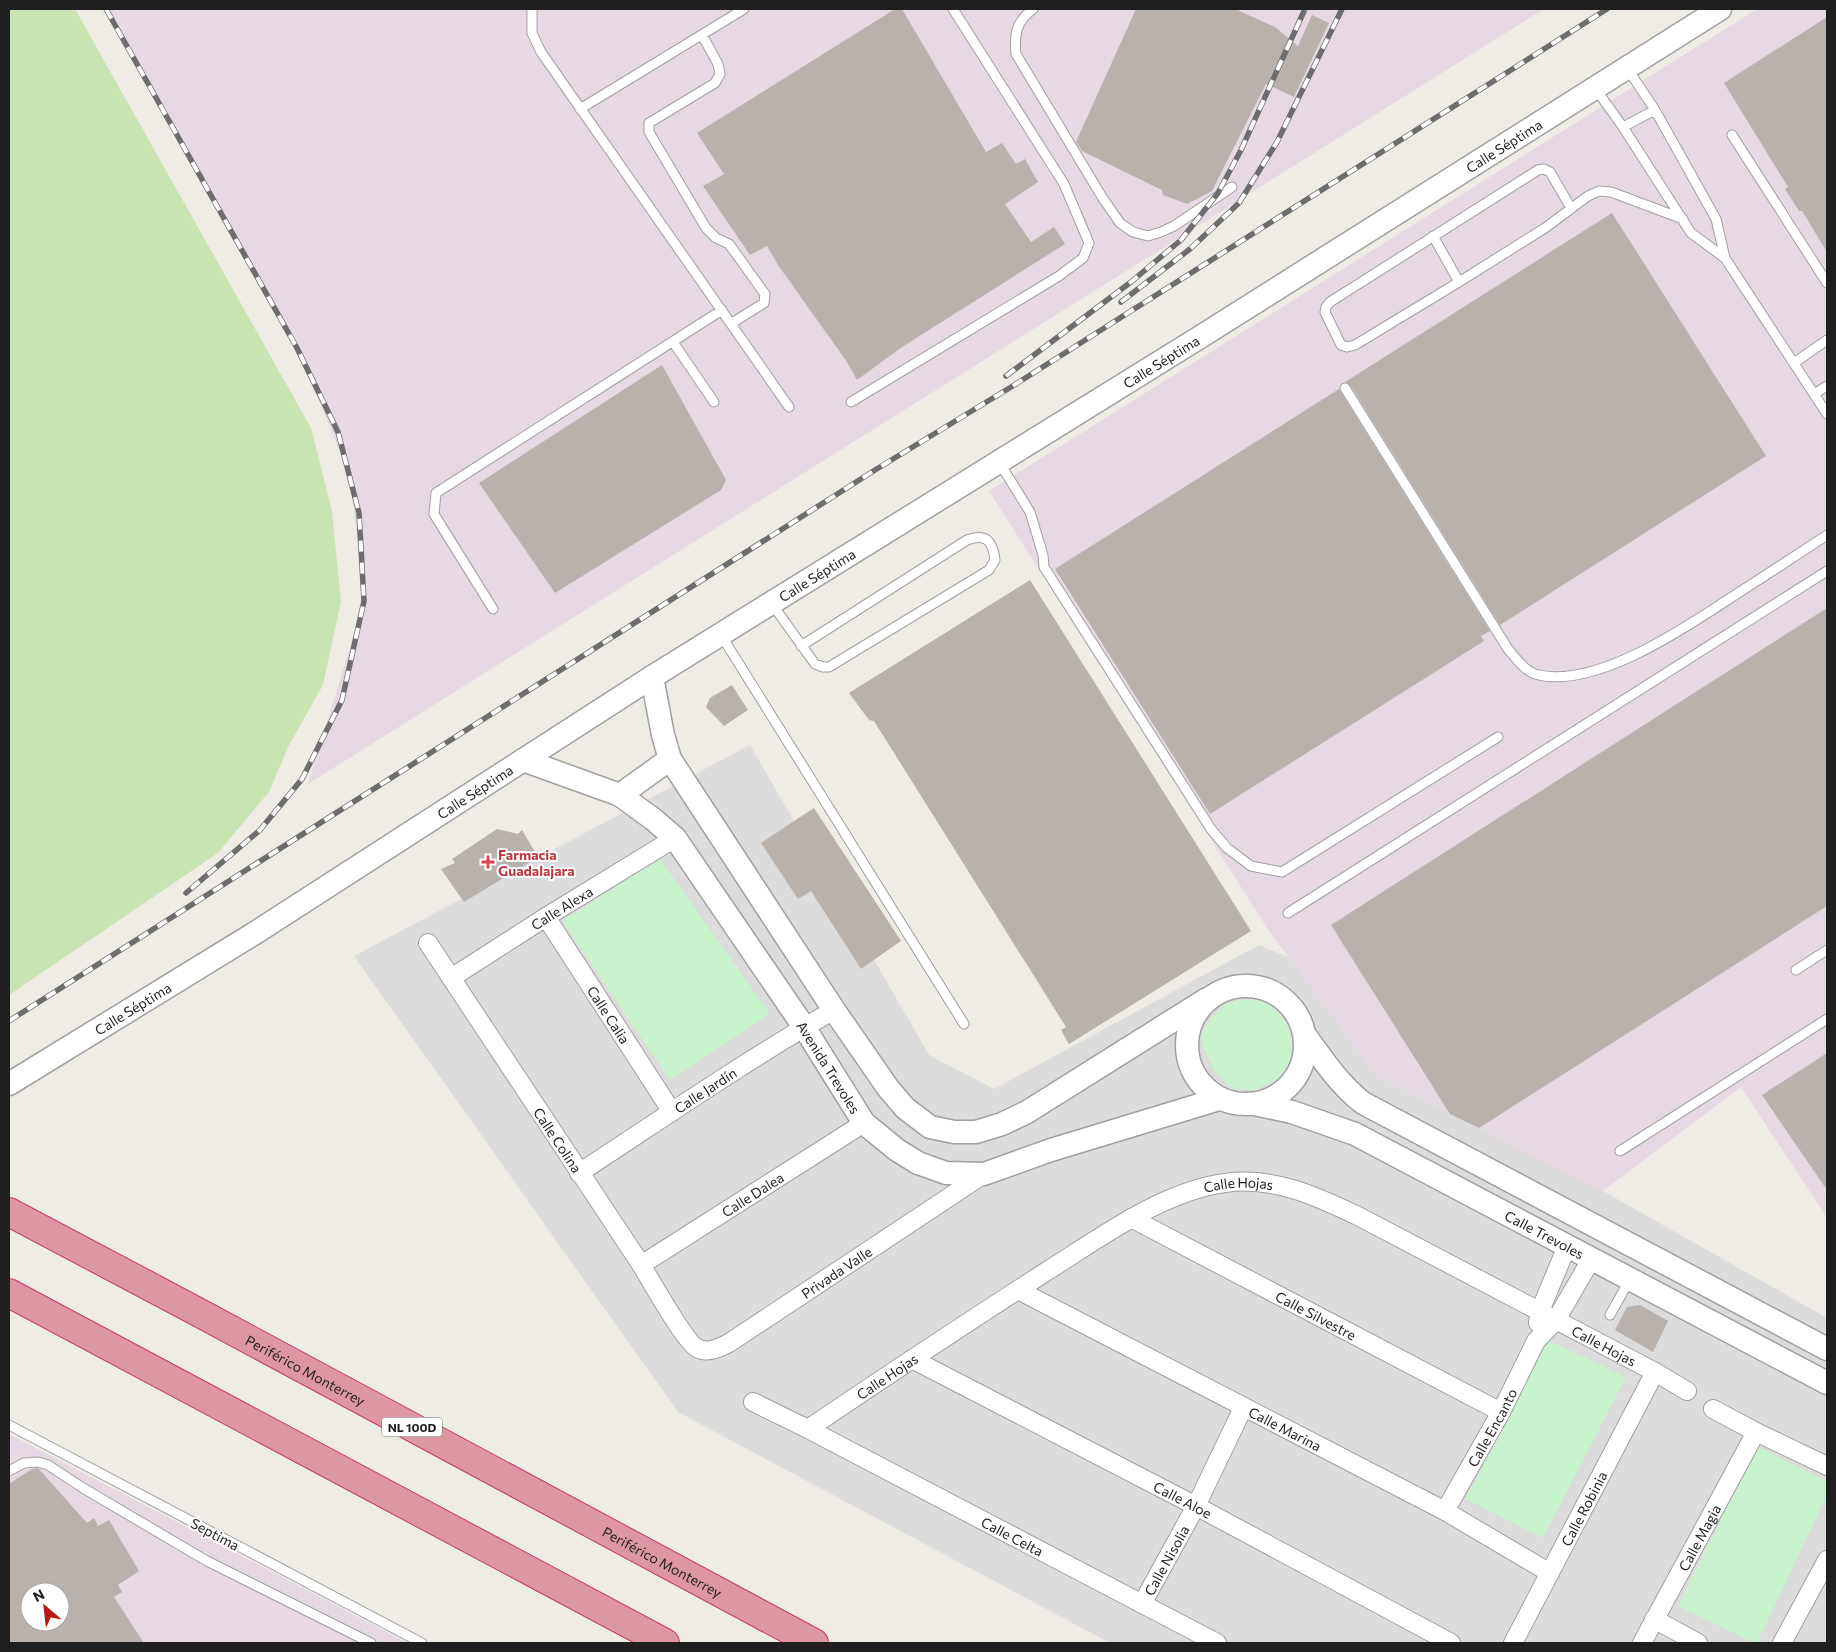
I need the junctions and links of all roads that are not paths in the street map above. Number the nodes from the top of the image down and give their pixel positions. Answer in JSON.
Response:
{"nodes":[{"id":1,"x":532,"y":9,"type":"edge"},
{"id":2,"x":744,"y":9,"type":"edge"},
{"id":3,"x":953,"y":9,"type":"edge"},
{"id":4,"x":1032,"y":9,"type":"edge"},
{"id":5,"x":1720,"y":9,"type":"edge"},
{"id":6,"x":702,"y":35,"type":"junction"},
{"id":7,"x":1627,"y":68,"type":"junction"},
{"id":8,"x":1595,"y":88,"type":"junction"},
{"id":9,"x":580,"y":109,"type":"junction"},
{"id":10,"x":1655,"y":110,"type":"junction"},
{"id":11,"x":1623,"y":128,"type":"junction"},
{"id":12,"x":1732,"y":135,"type":"dead end"},
{"id":13,"x":1232,"y":187,"type":"dead end"},
{"id":14,"x":1571,"y":208,"type":"junction"},
{"id":15,"x":1683,"y":219,"type":"junction"},
{"id":16,"x":1433,"y":236,"type":"junction"},
{"id":17,"x":1725,"y":258,"type":"junction"},
{"id":18,"x":1459,"y":282,"type":"junction"},
{"id":19,"x":1827,"y":283,"type":"edge"},
{"id":20,"x":722,"y":310,"type":"junction"},
{"id":21,"x":732,"y":323,"type":"junction"},
{"id":22,"x":1827,"y":340,"type":"edge"},
{"id":23,"x":673,"y":342,"type":"junction"},
{"id":24,"x":1794,"y":363,"type":"junction"},
{"id":25,"x":1827,"y":386,"type":"edge"},
{"id":26,"x":1345,"y":388,"type":"dead end"},
{"id":27,"x":1814,"y":394,"type":"junction"},
{"id":28,"x":714,"y":402,"type":"dead end"},
{"id":29,"x":851,"y":402,"type":"dead end"},
{"id":30,"x":790,"y":407,"type":"dead end"},
{"id":31,"x":1827,"y":414,"type":"edge"},
{"id":32,"x":999,"y":462,"type":"junction"},
{"id":33,"x":1827,"y":535,"type":"edge"},
{"id":34,"x":1827,"y":571,"type":"edge"},
{"id":35,"x":772,"y":603,"type":"junction"},
{"id":36,"x":493,"y":609,"type":"dead end"},
{"id":37,"x":720,"y":634,"type":"junction"},
{"id":38,"x":802,"y":646,"type":"junction"},
{"id":39,"x":652,"y":677,"type":"junction"},
{"id":40,"x":1498,"y":737,"type":"dead end"},
{"id":41,"x":670,"y":759,"type":"junction"},
{"id":42,"x":523,"y":760,"type":"junction"},
{"id":43,"x":620,"y":795,"type":"junction"},
{"id":44,"x":675,"y":838,"type":"junction"},
{"id":45,"x":1288,"y":913,"type":"dead end"},
{"id":46,"x":546,"y":917,"type":"junction"},
{"id":47,"x":428,"y":943,"type":"dead end"},
{"id":48,"x":1827,"y":950,"type":"edge"},
{"id":49,"x":1796,"y":970,"type":"dead end"},
{"id":50,"x":451,"y":978,"type":"junction"},
{"id":51,"x":1207,"y":999,"type":"junction"},
{"id":52,"x":834,"y":1010,"type":"junction"},
{"id":53,"x":1827,"y":1019,"type":"edge"},
{"id":54,"x":964,"y":1024,"type":"dead end"},
{"id":55,"x":804,"y":1028,"type":"junction"},
{"id":56,"x":1305,"y":1034,"type":"junction"},
{"id":57,"x":9,"y":1084,"type":"edge"},
{"id":58,"x":1219,"y":1099,"type":"junction"},
{"id":59,"x":1254,"y":1104,"type":"junction"},
{"id":60,"x":672,"y":1112,"type":"junction"},
{"id":61,"x":864,"y":1123,"type":"junction"},
{"id":62,"x":1620,"y":1151,"type":"dead end"},
{"id":63,"x":579,"y":1173,"type":"junction"},
{"id":64,"x":984,"y":1174,"type":"junction"},
{"id":65,"x":9,"y":1212,"type":"edge"},
{"id":66,"x":1131,"y":1218,"type":"junction"},
{"id":67,"x":1567,"y":1246,"type":"junction"},
{"id":68,"x":1592,"y":1258,"type":"junction"},
{"id":69,"x":641,"y":1265,"type":"junction"},
{"id":70,"x":1630,"y":1278,"type":"junction"},
{"id":71,"x":1018,"y":1290,"type":"junction"},
{"id":72,"x":9,"y":1293,"type":"edge"},
{"id":73,"x":1540,"y":1311,"type":"junction"},
{"id":74,"x":1610,"y":1315,"type":"dead end"},
{"id":75,"x":1556,"y":1320,"type":"junction"},
{"id":76,"x":1797,"y":1333,"type":"junction"},
{"id":77,"x":686,"y":1338,"type":"joint"},
{"id":78,"x":1536,"y":1341,"type":"junction"},
{"id":79,"x":1827,"y":1349,"type":"edge"},
{"id":80,"x":912,"y":1359,"type":"junction"},
{"id":81,"x":1785,"y":1360,"type":"junction"},
{"id":82,"x":1655,"y":1372,"type":"junction"},
{"id":83,"x":1827,"y":1383,"type":"edge"},
{"id":84,"x":1688,"y":1392,"type":"dead end"},
{"id":85,"x":753,"y":1402,"type":"dead end"},
{"id":86,"x":1243,"y":1408,"type":"junction"},
{"id":87,"x":1712,"y":1409,"type":"dead end"},
{"id":88,"x":1501,"y":1412,"type":"junction"},
{"id":89,"x":9,"y":1425,"type":"edge"},
{"id":90,"x":808,"y":1429,"type":"junction"},
{"id":91,"x":1756,"y":1432,"type":"junction"},
{"id":92,"x":1827,"y":1466,"type":"edge"},
{"id":93,"x":9,"y":1471,"type":"edge"},
{"id":94,"x":1196,"y":1506,"type":"junction"},
{"id":95,"x":1445,"y":1511,"type":"junction"},
{"id":96,"x":1827,"y":1560,"type":"edge"},
{"id":97,"x":1550,"y":1573,"type":"junction"},
{"id":98,"x":1821,"y":1588,"type":"edge"},
{"id":99,"x":1142,"y":1604,"type":"junction"},
{"id":100,"x":1654,"y":1619,"type":"junction"},
{"id":101,"x":371,"y":1643,"type":"edge"},
{"id":102,"x":422,"y":1643,"type":"edge"},
{"id":103,"x":665,"y":1643,"type":"edge"},
{"id":104,"x":814,"y":1643,"type":"edge"},
{"id":105,"x":1217,"y":1643,"type":"edge"},
{"id":106,"x":1451,"y":1643,"type":"edge"},
{"id":107,"x":1513,"y":1643,"type":"edge"},
{"id":108,"x":1642,"y":1643,"type":"edge"},
{"id":109,"x":1698,"y":1643,"type":"edge"},
{"id":110,"x":1782,"y":1643,"type":"edge"}],
"edges":[{"from":1,"to":9,"type":"lane"},
{"from":2,"to":6,"type":"lane"},
{"from":3,"to":29,"type":"lane"},
{"from":4,"to":13,"type":"lane"},
{"from":5,"to":7,"type":"street","name":"Calle Séptima"},
{"from":6,"to":9,"type":"lane"},
{"from":6,"to":21,"type":"lane"},
{"from":7,"to":8,"type":"street","name":"Calle Séptima"},
{"from":7,"to":10,"type":"lane"},
{"from":8,"to":11,"type":"lane"},
{"from":8,"to":32,"type":"street","name":"Calle Séptima"},
{"from":9,"to":20,"type":"lane"},
{"from":10,"to":11,"type":"lane"},
{"from":10,"to":17,"type":"lane"},
{"from":11,"to":15,"type":"lane"},
{"from":12,"to":19,"type":"lane"},
{"from":14,"to":15,"type":"lane"},
{"from":14,"to":16,"type":"lane"},
{"from":14,"to":18,"type":"lane"},
{"from":15,"to":17,"type":"lane"},
{"from":16,"to":18,"type":"lane"},
{"from":16,"to":18,"type":"lane"},
{"from":17,"to":24,"type":"lane"},
{"from":20,"to":21,"type":"lane"},
{"from":20,"to":23,"type":"lane"},
{"from":21,"to":30,"type":"lane"},
{"from":22,"to":24,"type":"lane"},
{"from":23,"to":28,"type":"lane"},
{"from":23,"to":36,"type":"lane"},
{"from":24,"to":27,"type":"lane"},
{"from":25,"to":27,"type":"lane"},
{"from":26,"to":33,"type":"lane"},
{"from":27,"to":31,"type":"lane"},
{"from":32,"to":35,"type":"street","name":"Calle Séptima"},
{"from":32,"to":40,"type":"lane"},
{"from":34,"to":45,"type":"lane"},
{"from":35,"to":37,"type":"street","name":"Calle Séptima"},
{"from":35,"to":38,"type":"lane"},
{"from":37,"to":39,"type":"street","name":"Calle Séptima"},
{"from":37,"to":54,"type":"lane"},
{"from":38,"to":38,"type":"lane"},
{"from":39,"to":41,"type":"street"},
{"from":39,"to":42,"type":"street","name":"Calle Séptima"},
{"from":41,"to":43,"type":"street"},
{"from":41,"to":52,"type":"street"},
{"from":42,"to":43,"type":"street","name":"Avenida Trevoles"},
{"from":42,"to":57,"type":"street","name":"Calle Séptima"},
{"from":43,"to":44,"type":"street","name":"Avenida Trevoles"},
{"from":44,"to":46,"type":"street","name":"Calle Alexa"},
{"from":44,"to":55,"type":"street","name":"Avenida Trevoles"},
{"from":46,"to":50,"type":"street","name":"Calle Alexa"},
{"from":46,"to":60,"type":"street","name":"Calle Calia"},
{"from":47,"to":50,"type":"street","name":"Calle Colina"},
{"from":48,"to":49,"type":"lane"},
{"from":50,"to":63,"type":"street","name":"Calle Colina"},
{"from":51,"to":52,"type":"street"},
{"from":51,"to":56,"type":"street"},
{"from":51,"to":58,"type":"street"},
{"from":52,"to":55,"type":"street","name":"Calle Jardín"},
{"from":53,"to":62,"type":"lane"},
{"from":55,"to":60,"type":"street","name":"Calle Jardín"},
{"from":55,"to":61,"type":"street","name":"Avenida Trevoles"},
{"from":56,"to":59,"type":"street"},
{"from":56,"to":76,"type":"street","name":"Calle Trevoles"},
{"from":58,"to":59,"type":"street"},
{"from":58,"to":64,"type":"street","name":"Avenida Trevoles"},
{"from":59,"to":67,"type":"street","name":"Calle Trevoles"},
{"from":60,"to":63,"type":"street","name":"Calle Jardín"},
{"from":61,"to":64,"type":"street","name":"Avenida Trevoles"},
{"from":61,"to":69,"type":"street","name":"Calle Dalea"},
{"from":63,"to":69,"type":"street","name":"Calle Colina"},
{"from":64,"to":77,"type":"street","name":"Privada Valle"},
{"from":65,"to":104,"type":"highway","name":"Periférico Monterrey","number":"NL 100D"},
{"from":66,"to":71,"type":"street","name":"Calle Hojas"},
{"from":66,"to":73,"type":"street","name":"Calle Hojas"},
{"from":66,"to":88,"type":"street","name":"Calle Silvestre"},
{"from":67,"to":68,"type":"street","name":"Calle Trevoles"},
{"from":67,"to":73,"type":"street","name":"Calle Encanto"},
{"from":68,"to":70,"type":"street","name":"Calle Trevoles"},
{"from":68,"to":75,"type":"street","name":"Calle Encanto"},
{"from":69,"to":77,"type":"street","name":"Calle Colina"},
{"from":70,"to":74,"type":"lane"},
{"from":70,"to":81,"type":"street","name":"Calle Trevoles"},
{"from":71,"to":80,"type":"street","name":"Calle Hojas"},
{"from":71,"to":86,"type":"street","name":"Calle Marina"},
{"from":72,"to":103,"type":"highway"},
{"from":73,"to":75,"type":"street","name":"Calle Hojas"},
{"from":73,"to":78,"type":"street","name":"Calle Encanto"},
{"from":75,"to":78,"type":"street","name":"Calle Encanto"},
{"from":75,"to":82,"type":"street","name":"Calle Hojas"},
{"from":76,"to":79,"type":"street","name":"Calle Trevoles"},
{"from":76,"to":81,"type":"street"},
{"from":78,"to":88,"type":"street","name":"Calle Encanto"},
{"from":80,"to":90,"type":"street","name":"Calle Hojas"},
{"from":80,"to":94,"type":"street","name":"Calle Aloe"},
{"from":81,"to":83,"type":"street","name":"Calle Trevoles"},
{"from":82,"to":84,"type":"street","name":"Calle Hojas"},
{"from":82,"to":97,"type":"street","name":"Calle Robinia"},
{"from":85,"to":90,"type":"street","name":"Calle Celta"},
{"from":86,"to":94,"type":"street","name":"Calle Nisolia"},
{"from":86,"to":95,"type":"street","name":"Calle Marina"},
{"from":87,"to":91,"type":"street"},
{"from":88,"to":95,"type":"street","name":"Calle Encanto"},
{"from":89,"to":102,"type":"lane","name":"Septima"},
{"from":90,"to":99,"type":"street","name":"Calle Celta"},
{"from":91,"to":92,"type":"street"},
{"from":91,"to":100,"type":"street","name":"Calle Magia"},
{"from":93,"to":101,"type":"lane"},
{"from":94,"to":99,"type":"street","name":"Calle Nisolia"},
{"from":94,"to":106,"type":"street","name":"Calle Aloe"},
{"from":95,"to":97,"type":"street","name":"Calle Marina"},
{"from":96,"to":98,"type":"street"},
{"from":97,"to":107,"type":"street","name":"Calle Robinia"},
{"from":98,"to":110,"type":"street"},
{"from":99,"to":105,"type":"street","name":"Calle Celta"},
{"from":100,"to":108,"type":"street","name":"Calle Magia"},
{"from":100,"to":109,"type":"street"}]}
